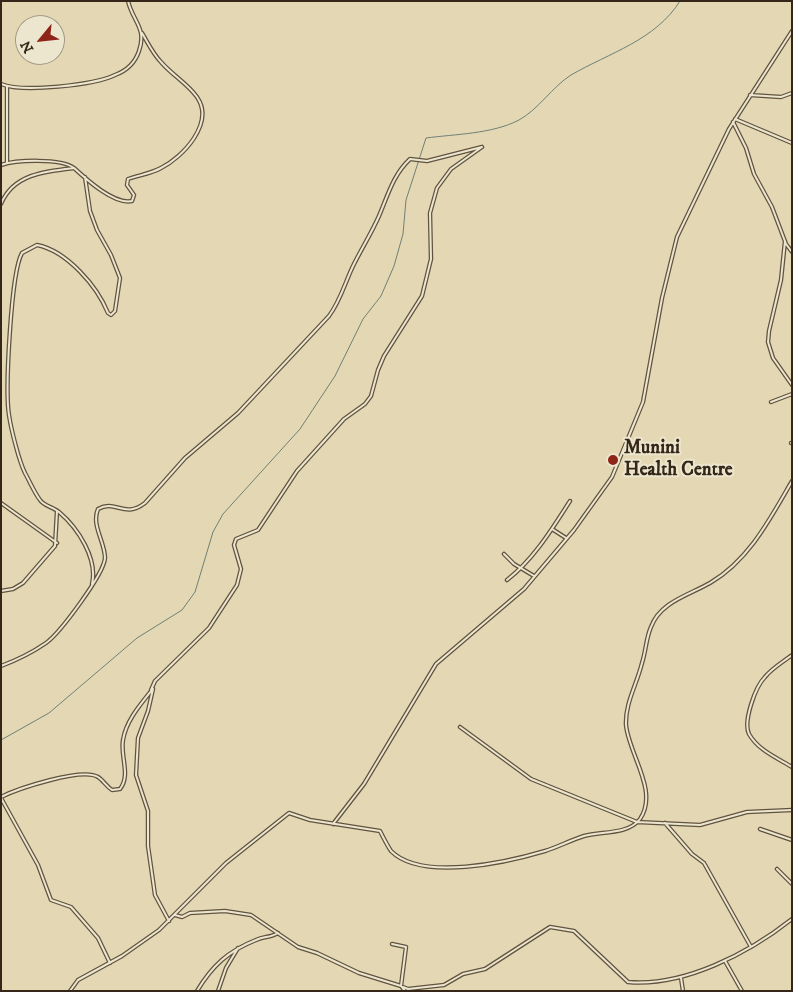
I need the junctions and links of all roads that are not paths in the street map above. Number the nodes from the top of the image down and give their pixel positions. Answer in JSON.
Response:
{"nodes":[{"id":1,"x":128,"y":1,"type":"edge"},
{"id":2,"x":792,"y":31,"type":"edge"},
{"id":3,"x":142,"y":33,"type":"junction"},
{"id":4,"x":1,"y":84,"type":"edge"},
{"id":5,"x":7,"y":87,"type":"junction"},
{"id":6,"x":792,"y":92,"type":"edge"},
{"id":7,"x":750,"y":95,"type":"junction"},
{"id":8,"x":734,"y":121,"type":"junction"},
{"id":9,"x":792,"y":143,"type":"edge"},
{"id":10,"x":8,"y":163,"type":"junction"},
{"id":11,"x":1,"y":165,"type":"edge"},
{"id":12,"x":74,"y":168,"type":"junction"},
{"id":13,"x":85,"y":177,"type":"junction"},
{"id":14,"x":1,"y":204,"type":"edge"},
{"id":15,"x":785,"y":241,"type":"junction"},
{"id":16,"x":792,"y":252,"type":"edge"},
{"id":17,"x":792,"y":385,"type":"edge"},
{"id":18,"x":792,"y":394,"type":"edge"},
{"id":19,"x":771,"y":402,"type":"dead end"},
{"id":20,"x":792,"y":481,"type":"edge"},
{"id":21,"x":570,"y":501,"type":"dead end"},
{"id":22,"x":1,"y":503,"type":"edge"},
{"id":23,"x":57,"y":510,"type":"junction"},
{"id":24,"x":552,"y":530,"type":"junction"},
{"id":25,"x":566,"y":538,"type":"junction"},
{"id":26,"x":57,"y":543,"type":"junction"},
{"id":27,"x":504,"y":554,"type":"dead end"},
{"id":28,"x":521,"y":569,"type":"junction"},
{"id":29,"x":534,"y":576,"type":"junction"},
{"id":30,"x":507,"y":580,"type":"dead end"},
{"id":31,"x":91,"y":587,"type":"junction"},
{"id":32,"x":1,"y":591,"type":"edge"},
{"id":33,"x":792,"y":655,"type":"edge"},
{"id":34,"x":1,"y":666,"type":"edge"},
{"id":35,"x":154,"y":689,"type":"junction"},
{"id":36,"x":460,"y":727,"type":"dead end"},
{"id":37,"x":792,"y":767,"type":"edge"},
{"id":38,"x":1,"y":797,"type":"edge"},
{"id":39,"x":792,"y":810,"type":"edge"},
{"id":40,"x":637,"y":822,"type":"junction"},
{"id":41,"x":664,"y":822,"type":"junction"},
{"id":42,"x":333,"y":824,"type":"junction"},
{"id":43,"x":760,"y":829,"type":"dead end"},
{"id":44,"x":792,"y":840,"type":"edge"},
{"id":45,"x":777,"y":869,"type":"dead end"},
{"id":46,"x":792,"y":884,"type":"edge"},
{"id":47,"x":175,"y":915,"type":"junction"},
{"id":48,"x":792,"y":919,"type":"edge"},
{"id":49,"x":169,"y":921,"type":"junction"},
{"id":50,"x":278,"y":933,"type":"junction"},
{"id":51,"x":392,"y":944,"type":"dead end"},
{"id":52,"x":239,"y":947,"type":"junction"},
{"id":53,"x":751,"y":947,"type":"junction"},
{"id":54,"x":724,"y":961,"type":"junction"},
{"id":55,"x":110,"y":963,"type":"junction"},
{"id":56,"x":681,"y":978,"type":"junction"},
{"id":57,"x":402,"y":986,"type":"junction"},
{"id":58,"x":70,"y":991,"type":"edge"},
{"id":59,"x":196,"y":991,"type":"edge"},
{"id":60,"x":218,"y":991,"type":"edge"},
{"id":61,"x":405,"y":991,"type":"edge"},
{"id":62,"x":683,"y":991,"type":"edge"},
{"id":63,"x":742,"y":991,"type":"edge"}],
"edges":[{"from":1,"to":3,"type":"street"},
{"from":2,"to":7,"type":"street"},
{"from":3,"to":5,"type":"street"},
{"from":3,"to":13,"type":"street"},
{"from":4,"to":5,"type":"street"},
{"from":5,"to":10,"type":"street"},
{"from":6,"to":7,"type":"street"},
{"from":7,"to":8,"type":"street"},
{"from":8,"to":9,"type":"street"},
{"from":8,"to":15,"type":"street"},
{"from":8,"to":25,"type":"street"},
{"from":10,"to":11,"type":"street"},
{"from":10,"to":12,"type":"street"},
{"from":12,"to":13,"type":"street"},
{"from":12,"to":14,"type":"street"},
{"from":13,"to":23,"type":"street"},
{"from":15,"to":16,"type":"street"},
{"from":15,"to":17,"type":"street"},
{"from":18,"to":19,"type":"street"},
{"from":20,"to":40,"type":"street"},
{"from":21,"to":24,"type":"street"},
{"from":22,"to":26,"type":"street"},
{"from":23,"to":26,"type":"street"},
{"from":23,"to":31,"type":"street"},
{"from":24,"to":25,"type":"street"},
{"from":24,"to":28,"type":"street"},
{"from":25,"to":29,"type":"street"},
{"from":26,"to":32,"type":"street"},
{"from":27,"to":28,"type":"street"},
{"from":28,"to":29,"type":"street"},
{"from":28,"to":30,"type":"street"},
{"from":29,"to":42,"type":"street"},
{"from":31,"to":34,"type":"street"},
{"from":31,"to":35,"type":"street"},
{"from":33,"to":37,"type":"street"},
{"from":35,"to":38,"type":"street"},
{"from":35,"to":49,"type":"street"},
{"from":36,"to":40,"type":"street"},
{"from":38,"to":55,"type":"street"},
{"from":39,"to":41,"type":"street"},
{"from":40,"to":41,"type":"street"},
{"from":40,"to":42,"type":"street"},
{"from":41,"to":53,"type":"street"},
{"from":42,"to":47,"type":"street"},
{"from":43,"to":44,"type":"street"},
{"from":45,"to":46,"type":"street"},
{"from":47,"to":49,"type":"street"},
{"from":47,"to":50,"type":"street"},
{"from":48,"to":53,"type":"street"},
{"from":49,"to":55,"type":"street"},
{"from":50,"to":52,"type":"street"},
{"from":50,"to":57,"type":"street"},
{"from":51,"to":57,"type":"street"},
{"from":52,"to":59,"type":"street"},
{"from":52,"to":60,"type":"street"},
{"from":53,"to":54,"type":"street"},
{"from":54,"to":56,"type":"street"},
{"from":54,"to":63,"type":"street"},
{"from":55,"to":58,"type":"street"},
{"from":56,"to":57,"type":"street"},
{"from":56,"to":62,"type":"street"},
{"from":57,"to":61,"type":"street"}]}
